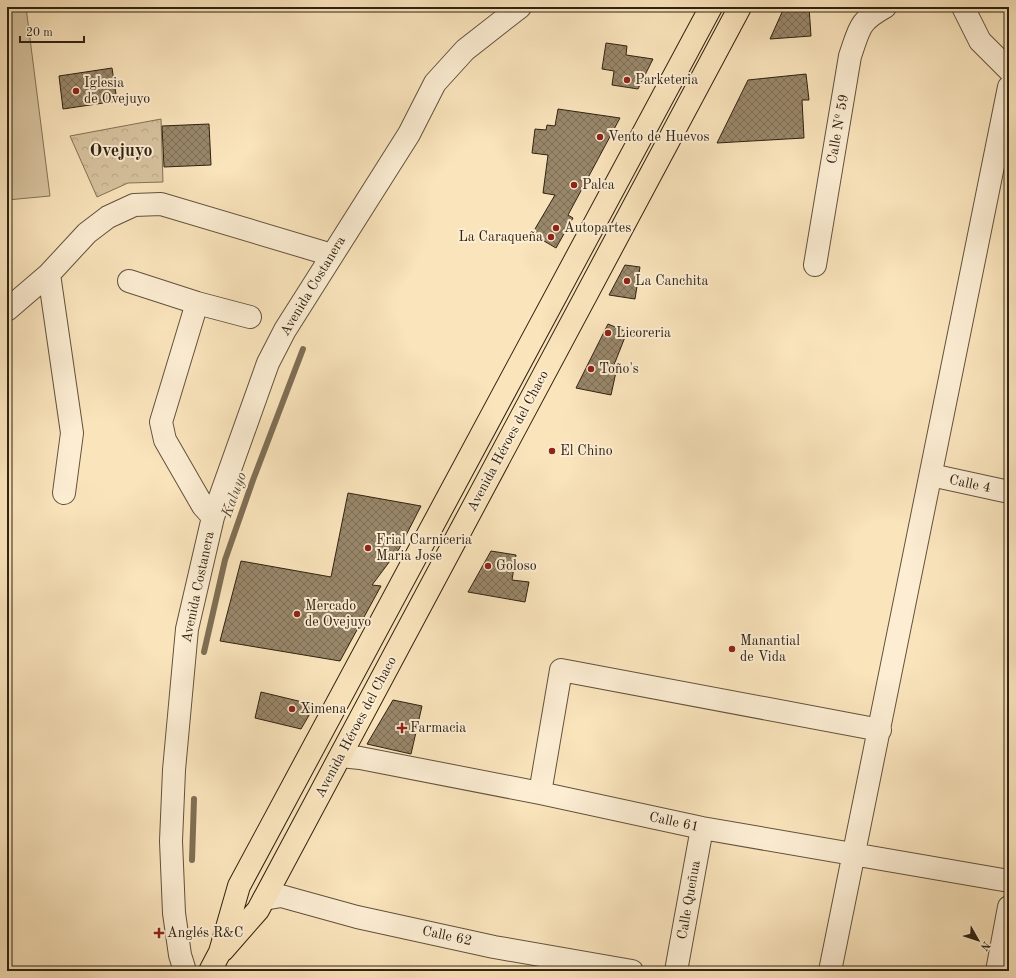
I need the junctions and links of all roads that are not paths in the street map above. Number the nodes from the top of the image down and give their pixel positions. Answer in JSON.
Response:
{"nodes":[{"id":1,"x":520,"y":7,"type":"edge"},
{"id":2,"x":711,"y":7,"type":"edge"},
{"id":3,"x":740,"y":7,"type":"edge"},
{"id":4,"x":885,"y":7,"type":"edge"},
{"id":5,"x":963,"y":7,"type":"edge"},
{"id":6,"x":1009,"y":70,"type":"edge"},
{"id":7,"x":1009,"y":87,"type":"edge"},
{"id":8,"x":332,"y":254,"type":"junction"},
{"id":9,"x":815,"y":265,"type":"dead end"},
{"id":10,"x":49,"y":274,"type":"junction"},
{"id":11,"x":129,"y":282,"type":"dead end"},
{"id":12,"x":197,"y":303,"type":"junction"},
{"id":13,"x":7,"y":310,"type":"edge"},
{"id":14,"x":250,"y":317,"type":"dead end"},
{"id":15,"x":931,"y":475,"type":"junction"},
{"id":16,"x":1009,"y":492,"type":"edge"},
{"id":17,"x":64,"y":493,"type":"dead end"},
{"id":18,"x":213,"y":517,"type":"junction"},
{"id":19,"x":880,"y":730,"type":"junction"},
{"id":20,"x":316,"y":743,"type":"junction"},
{"id":21,"x":341,"y":756,"type":"junction"},
{"id":22,"x":540,"y":792,"type":"junction"},
{"id":23,"x":702,"y":828,"type":"junction"},
{"id":24,"x":854,"y":855,"type":"junction"},
{"id":25,"x":1009,"y":881,"type":"edge"},
{"id":26,"x":239,"y":886,"type":"junction"},
{"id":27,"x":264,"y":900,"type":"junction"},
{"id":28,"x":1009,"y":907,"type":"edge"},
{"id":29,"x":215,"y":962,"type":"edge"},
{"id":30,"x":185,"y":971,"type":"edge"},
{"id":31,"x":632,"y":971,"type":"edge"},
{"id":32,"x":676,"y":971,"type":"edge"},
{"id":33,"x":830,"y":971,"type":"edge"},
{"id":34,"x":996,"y":971,"type":"edge"}],
"edges":[{"from":1,"to":8,"type":"street","name":"Avenida Costanera"},
{"from":2,"to":20,"type":"main road","name":"Avenida Héroes del Chaco"},
{"from":3,"to":21,"type":"main road","name":"Avenida Héroes del Chaco"},
{"from":4,"to":9,"type":"street","name":"Calle Nº 59"},
{"from":5,"to":6,"type":"street"},
{"from":7,"to":15,"type":"street"},
{"from":8,"to":10,"type":"street"},
{"from":8,"to":18,"type":"street","name":"Avenida Costanera"},
{"from":10,"to":13,"type":"street"},
{"from":10,"to":17,"type":"street"},
{"from":11,"to":12,"type":"street"},
{"from":12,"to":14,"type":"street"},
{"from":12,"to":18,"type":"street"},
{"from":15,"to":16,"type":"street","name":"Calle 4"},
{"from":15,"to":19,"type":"street"},
{"from":18,"to":30,"type":"street","name":"Avenida Costanera"},
{"from":19,"to":22,"type":"street"},
{"from":19,"to":24,"type":"street"},
{"from":20,"to":21,"type":"main road"},
{"from":20,"to":26,"type":"main road","name":"Avenida Héroes del Chaco"},
{"from":21,"to":22,"type":"street","name":"Calle 61"},
{"from":21,"to":27,"type":"main road","name":"Avenida Héroes del Chaco"},
{"from":22,"to":23,"type":"street","name":"Calle 61"},
{"from":23,"to":24,"type":"street","name":"Calle 61"},
{"from":23,"to":32,"type":"street","name":"Calle Queñua"},
{"from":24,"to":25,"type":"street","name":"Calle 61"},
{"from":24,"to":33,"type":"street"},
{"from":26,"to":27,"type":"main road"},
{"from":26,"to":29,"type":"main road","name":"Avenida Héroes del Chaco"},
{"from":27,"to":29,"type":"main road","name":"Avenida Héroes del Chaco"},
{"from":27,"to":31,"type":"street","name":"Calle 62"},
{"from":28,"to":34,"type":"street"}]}
